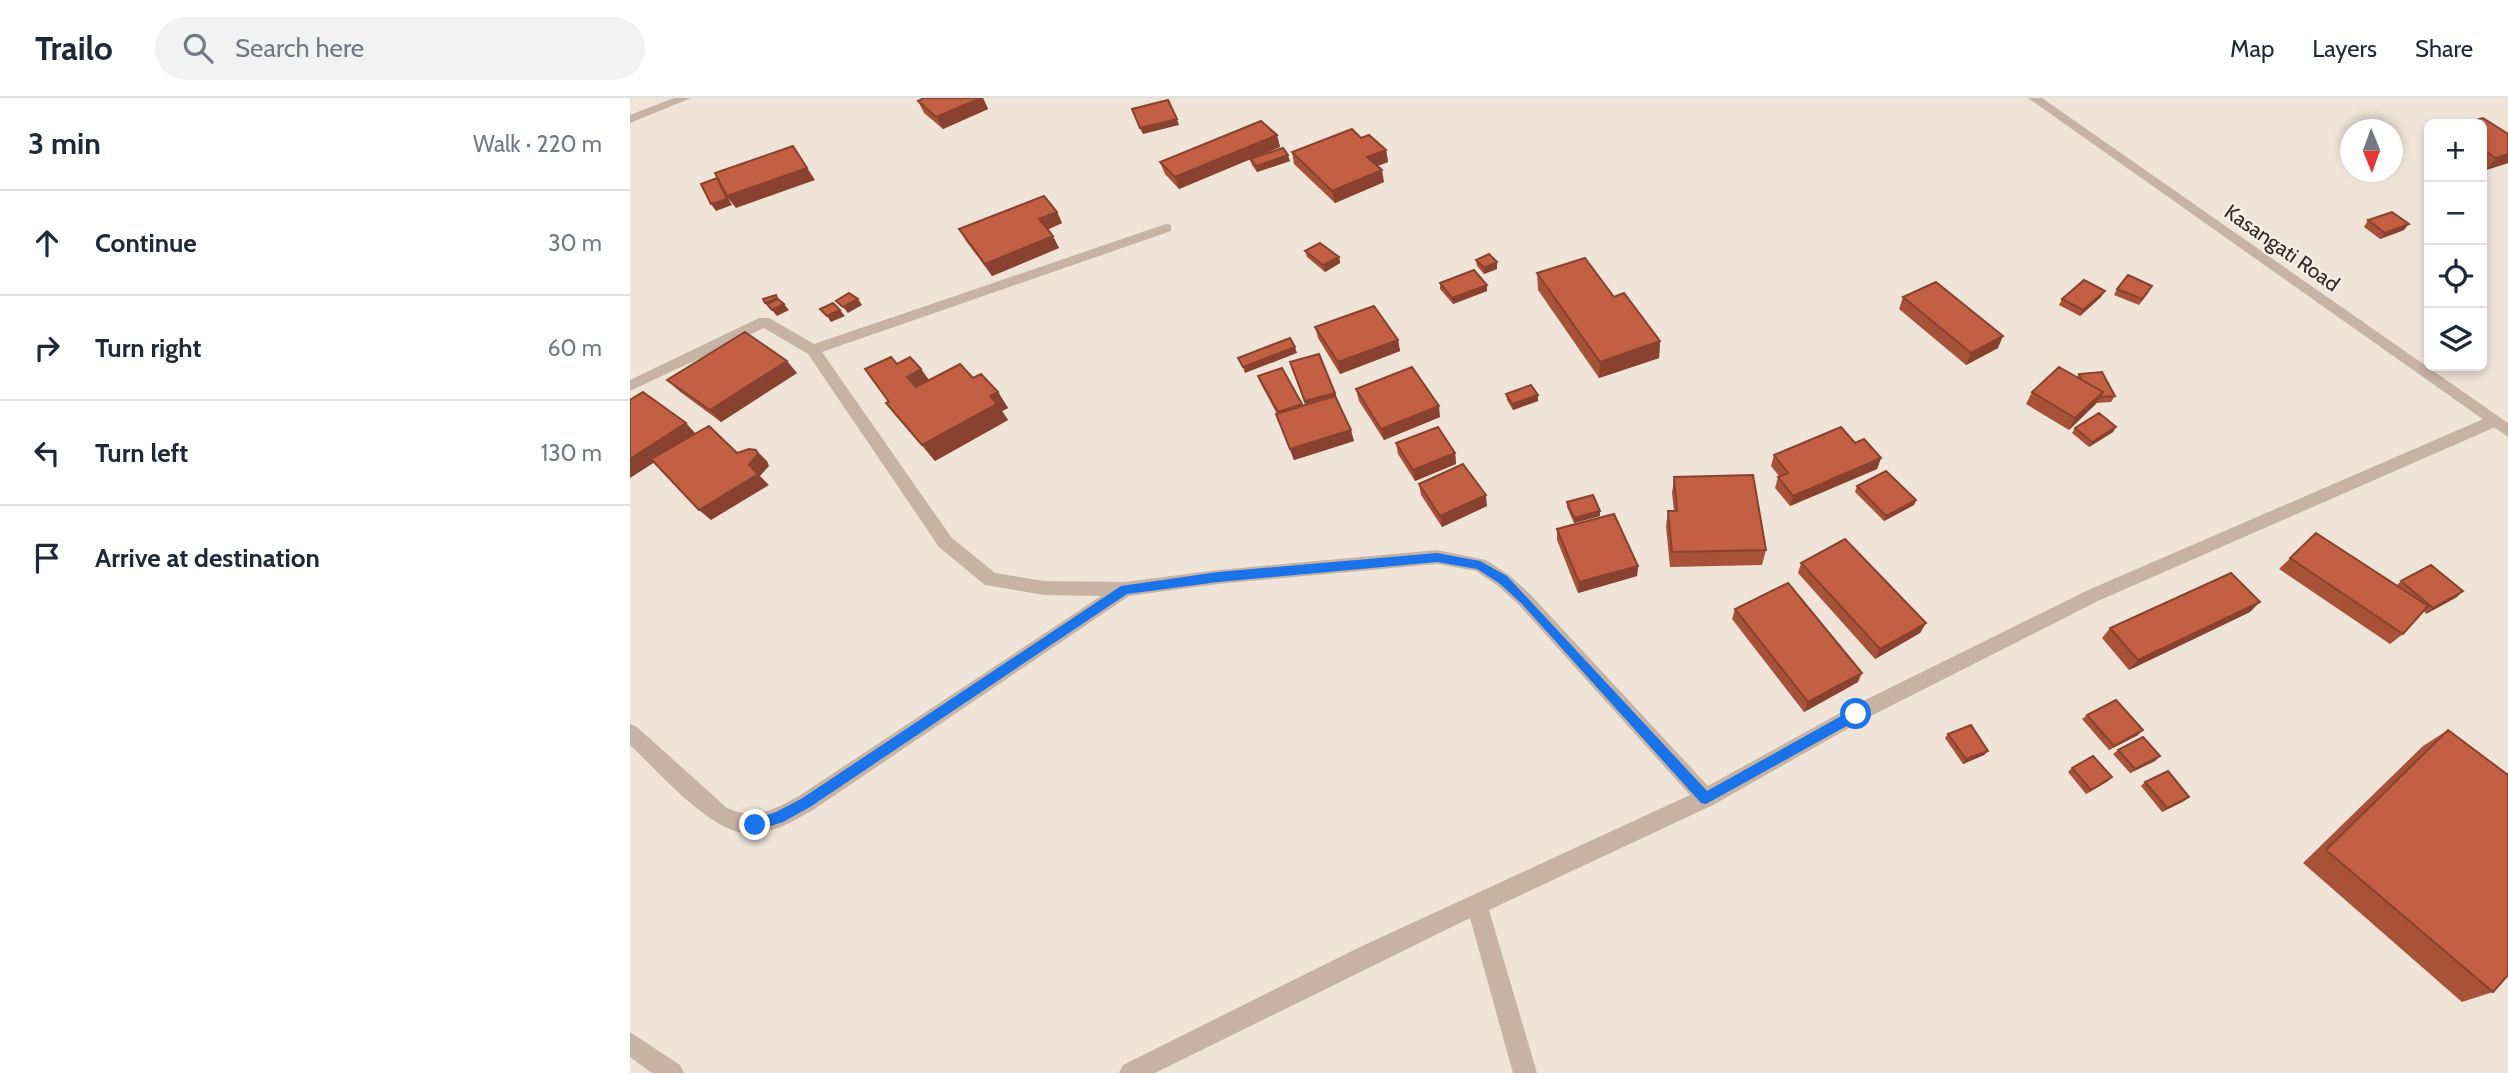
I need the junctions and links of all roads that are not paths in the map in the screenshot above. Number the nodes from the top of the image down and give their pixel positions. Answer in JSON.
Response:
{"nodes":[{"id":1,"x":685,"y":98,"type":"edge"},
{"id":2,"x":2034,"y":98,"type":"edge"},
{"id":3,"x":630,"y":119,"type":"edge"},
{"id":4,"x":1166,"y":228,"type":"dead end"},
{"id":5,"x":813,"y":350,"type":"junction"},
{"id":6,"x":630,"y":386,"type":"edge"},
{"id":7,"x":2501,"y":426,"type":"edge"},
{"id":8,"x":1125,"y":589,"type":"junction"},
{"id":9,"x":630,"y":733,"type":"edge"},
{"id":10,"x":1706,"y":798,"type":"junction"},
{"id":11,"x":1477,"y":904,"type":"junction"},
{"id":12,"x":630,"y":1044,"type":"edge"},
{"id":13,"x":671,"y":1073,"type":"edge"},
{"id":14,"x":1131,"y":1073,"type":"edge"},
{"id":15,"x":1525,"y":1073,"type":"edge"}],
"edges":[{"from":1,"to":3,"type":"street"},
{"from":2,"to":7,"type":"street","name":"Kasangati Road"},
{"from":4,"to":5,"type":"street"},
{"from":5,"to":6,"type":"street"},
{"from":5,"to":8,"type":"street"},
{"from":7,"to":10,"type":"street"},
{"from":8,"to":9,"type":"street"},
{"from":8,"to":10,"type":"street"},
{"from":10,"to":11,"type":"street"},
{"from":11,"to":14,"type":"street"},
{"from":11,"to":15,"type":"street"},
{"from":12,"to":13,"type":"street"}]}
